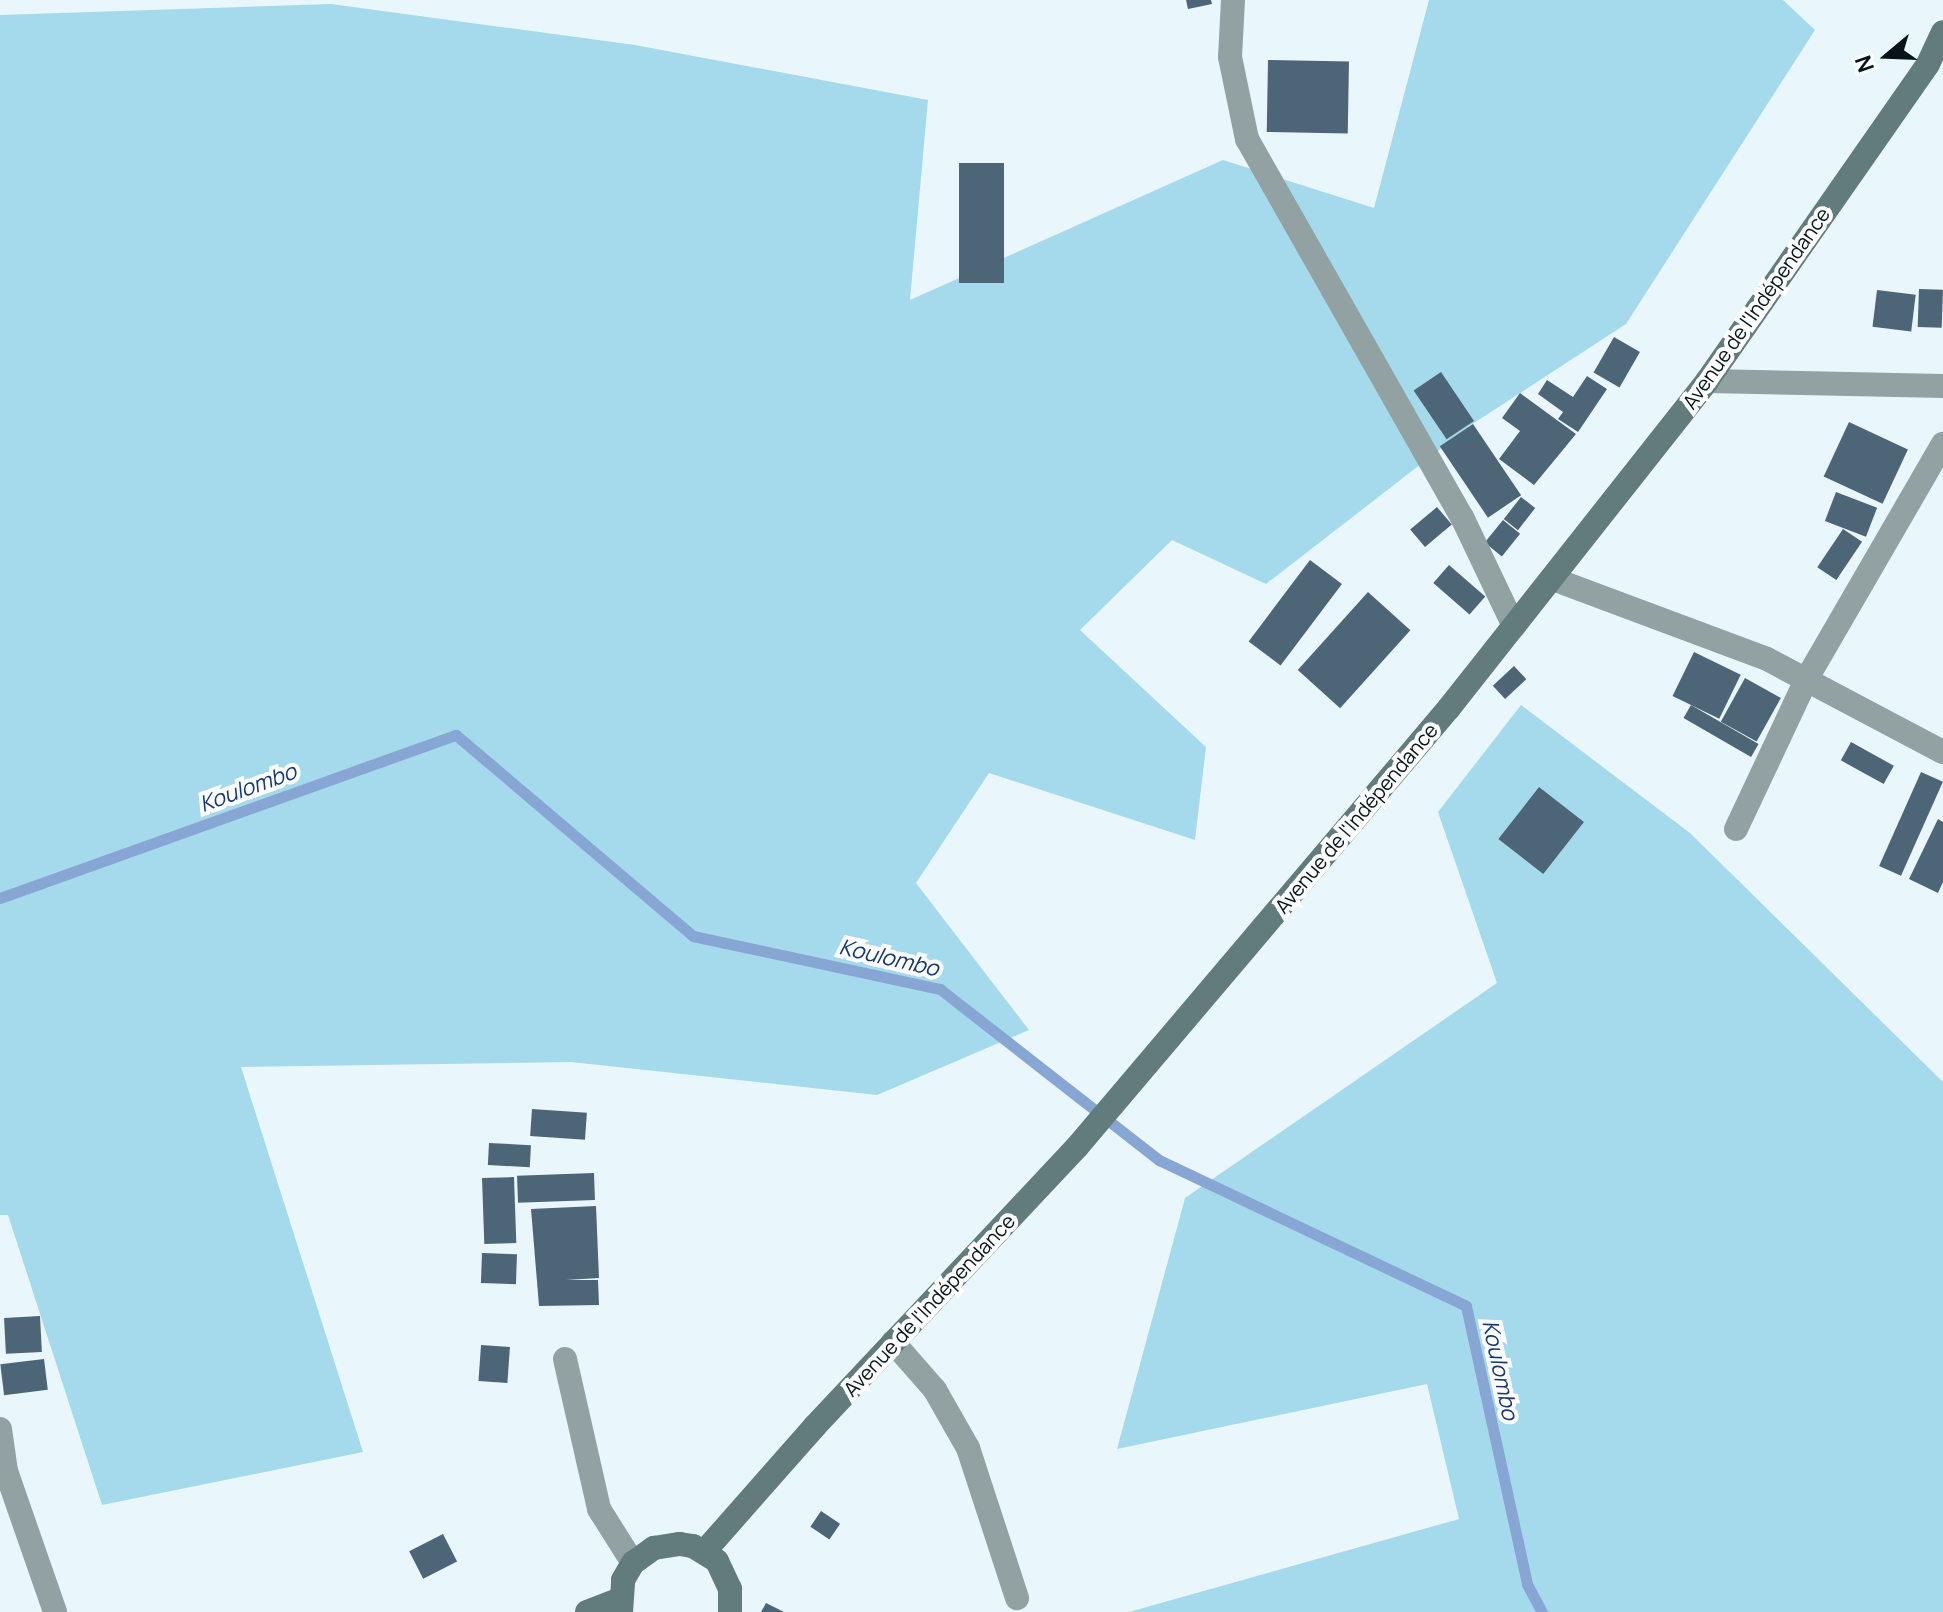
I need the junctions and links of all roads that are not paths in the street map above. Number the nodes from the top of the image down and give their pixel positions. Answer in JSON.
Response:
{"nodes":[{"id":1,"x":1233,"y":0,"type":"edge"},
{"id":2,"x":1943,"y":32,"type":"edge"},
{"id":3,"x":1936,"y":64,"type":"edge"},
{"id":4,"x":1707,"y":381,"type":"junction"},
{"id":5,"x":1943,"y":386,"type":"edge"},
{"id":6,"x":1943,"y":444,"type":"edge"},
{"id":7,"x":1553,"y":579,"type":"junction"},
{"id":8,"x":1514,"y":626,"type":"junction"},
{"id":9,"x":1806,"y":680,"type":"junction"},
{"id":10,"x":1943,"y":752,"type":"edge"},
{"id":11,"x":1736,"y":829,"type":"dead end"},
{"id":12,"x":893,"y":1342,"type":"junction"},
{"id":13,"x":565,"y":1359,"type":"dead end"},
{"id":14,"x":0,"y":1429,"type":"edge"},
{"id":15,"x":704,"y":1552,"type":"junction"},
{"id":16,"x":633,"y":1563,"type":"junction"},
{"id":17,"x":1017,"y":1598,"type":"dead end"},
{"id":18,"x":620,"y":1606,"type":"edge"},
{"id":19,"x":55,"y":1612,"type":"edge"},
{"id":20,"x":587,"y":1612,"type":"edge"},
{"id":21,"x":730,"y":1612,"type":"edge"}],
"edges":[{"from":1,"to":8,"type":"street"},
{"from":2,"to":3,"type":"street","name":"Avenue de l'Indépendance"},
{"from":3,"to":4,"type":"street","name":"Avenue de l'Indépendance"},
{"from":4,"to":5,"type":"street"},
{"from":4,"to":7,"type":"street","name":"Avenue de l'Indépendance"},
{"from":6,"to":9,"type":"street"},
{"from":7,"to":8,"type":"street","name":"Avenue de l'Indépendance"},
{"from":7,"to":9,"type":"street"},
{"from":8,"to":12,"type":"street","name":"Avenue de l'Indépendance"},
{"from":9,"to":10,"type":"street"},
{"from":9,"to":11,"type":"street"},
{"from":12,"to":15,"type":"street","name":"Avenue de l'Indépendance"},
{"from":12,"to":17,"type":"street"},
{"from":13,"to":16,"type":"street"},
{"from":14,"to":19,"type":"street"},
{"from":15,"to":16,"type":"street"},
{"from":15,"to":21,"type":"street"},
{"from":16,"to":18,"type":"street"},
{"from":18,"to":20,"type":"street"}]}
